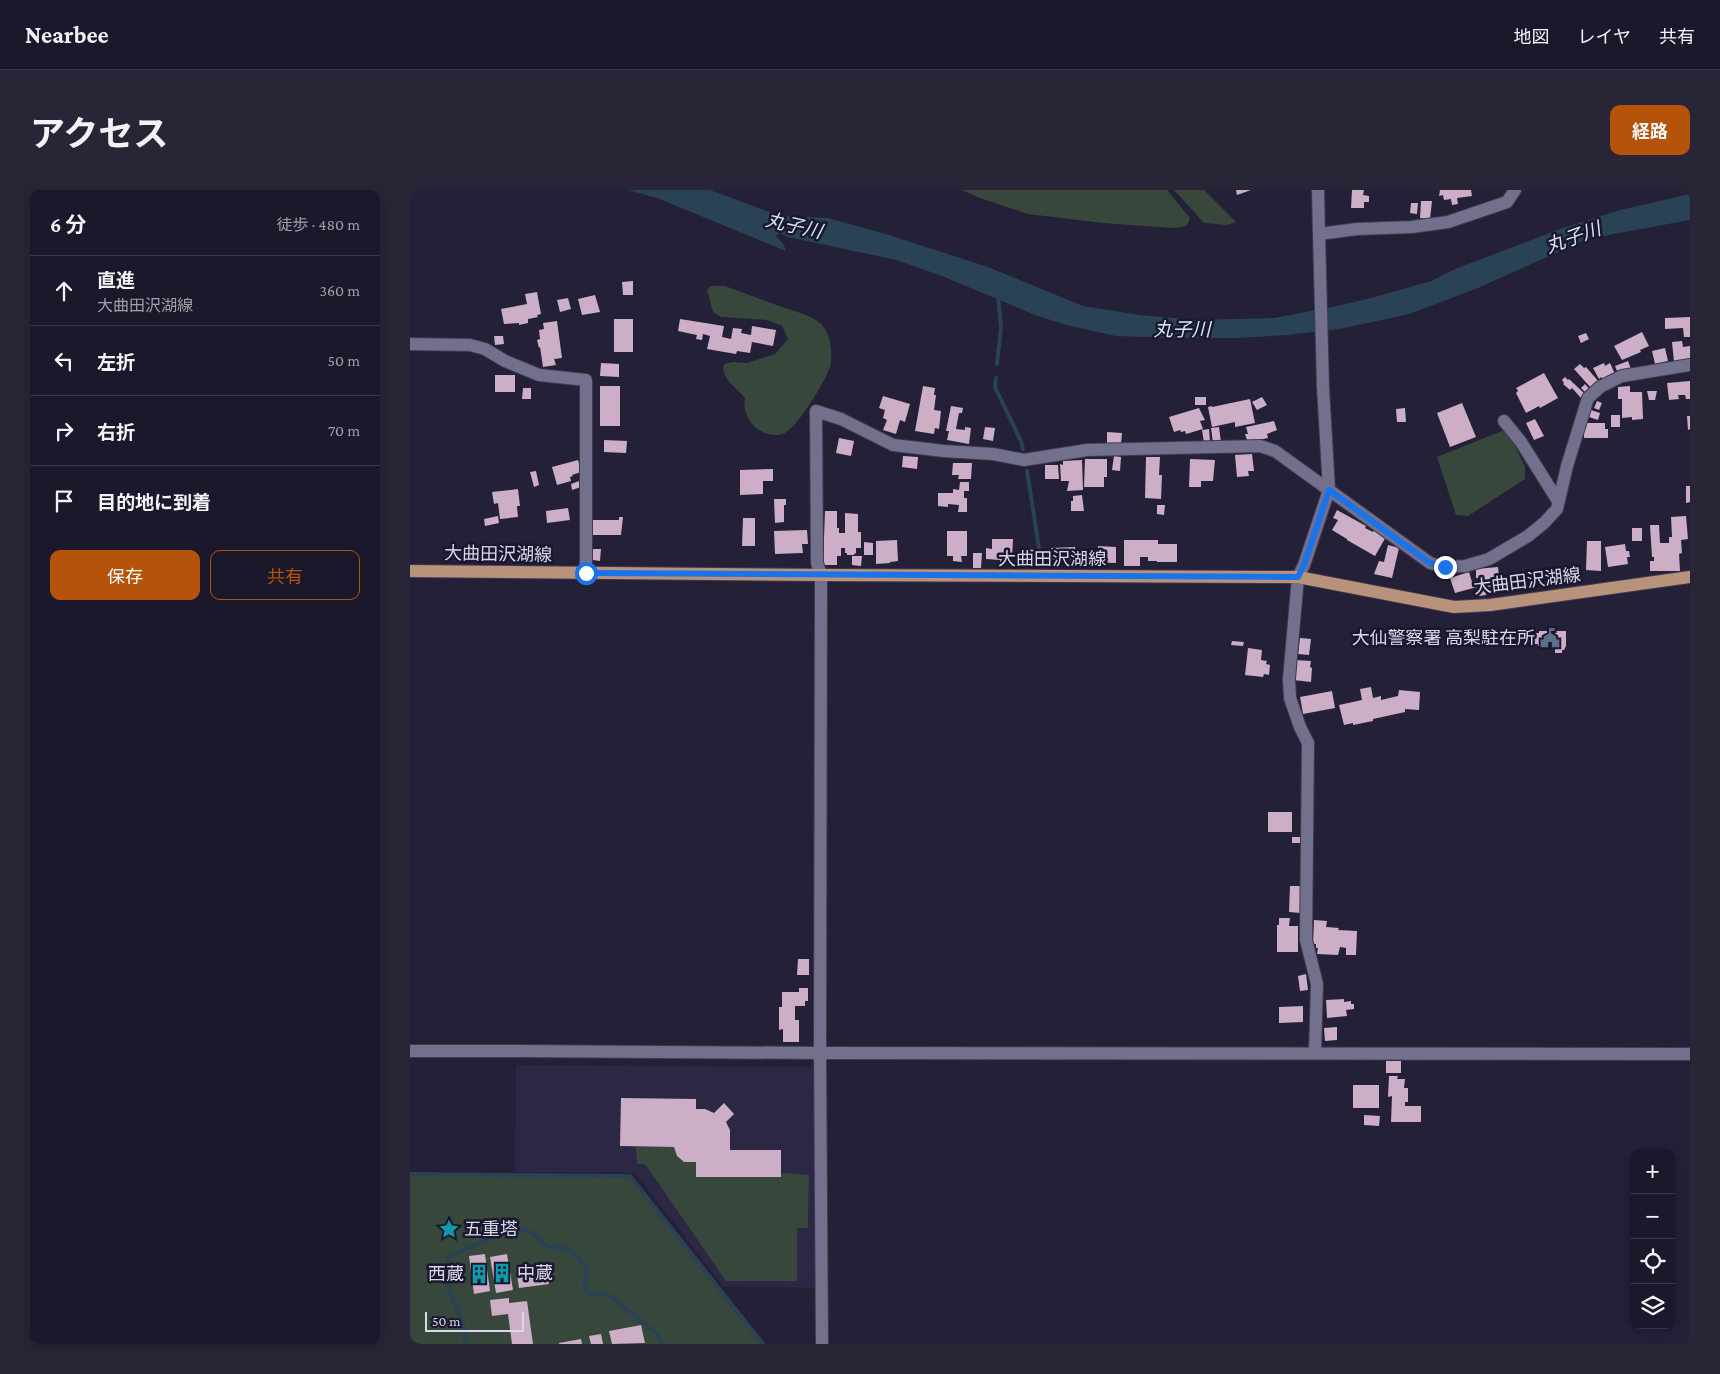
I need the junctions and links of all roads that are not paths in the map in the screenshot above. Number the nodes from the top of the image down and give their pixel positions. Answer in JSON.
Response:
{"nodes":[{"id":1,"x":1318,"y":190,"type":"edge"},
{"id":2,"x":1515,"y":190,"type":"edge"},
{"id":3,"x":1319,"y":234,"type":"junction"},
{"id":4,"x":410,"y":344,"type":"edge"},
{"id":5,"x":1690,"y":365,"type":"edge"},
{"id":6,"x":1504,"y":421,"type":"dead end"},
{"id":7,"x":1329,"y":490,"type":"junction"},
{"id":8,"x":1558,"y":501,"type":"junction"},
{"id":9,"x":410,"y":571,"type":"edge"},
{"id":10,"x":586,"y":573,"type":"junction"},
{"id":11,"x":821,"y":575,"type":"junction"},
{"id":12,"x":1298,"y":577,"type":"junction"},
{"id":13,"x":1690,"y":577,"type":"edge"},
{"id":14,"x":410,"y":1051,"type":"edge"},
{"id":15,"x":820,"y":1054,"type":"junction"},
{"id":16,"x":1315,"y":1054,"type":"junction"},
{"id":17,"x":1690,"y":1054,"type":"edge"},
{"id":18,"x":822,"y":1344,"type":"edge"}],
"edges":[{"from":1,"to":3,"type":"street"},
{"from":2,"to":3,"type":"street"},
{"from":3,"to":7,"type":"street"},
{"from":4,"to":10,"type":"street"},
{"from":5,"to":8,"type":"street"},
{"from":6,"to":8,"type":"street"},
{"from":7,"to":8,"type":"street"},
{"from":7,"to":11,"type":"street"},
{"from":7,"to":12,"type":"street"},
{"from":9,"to":10,"type":"main road","name":"大曲田沢湖線"},
{"from":10,"to":11,"type":"main road","name":"大曲田沢湖線"},
{"from":11,"to":12,"type":"main road","name":"大曲田沢湖線"},
{"from":11,"to":15,"type":"street"},
{"from":12,"to":13,"type":"main road","name":"大曲田沢湖線"},
{"from":12,"to":16,"type":"street"},
{"from":14,"to":15,"type":"street"},
{"from":15,"to":16,"type":"street"},
{"from":15,"to":18,"type":"street"},
{"from":16,"to":17,"type":"street"}]}
